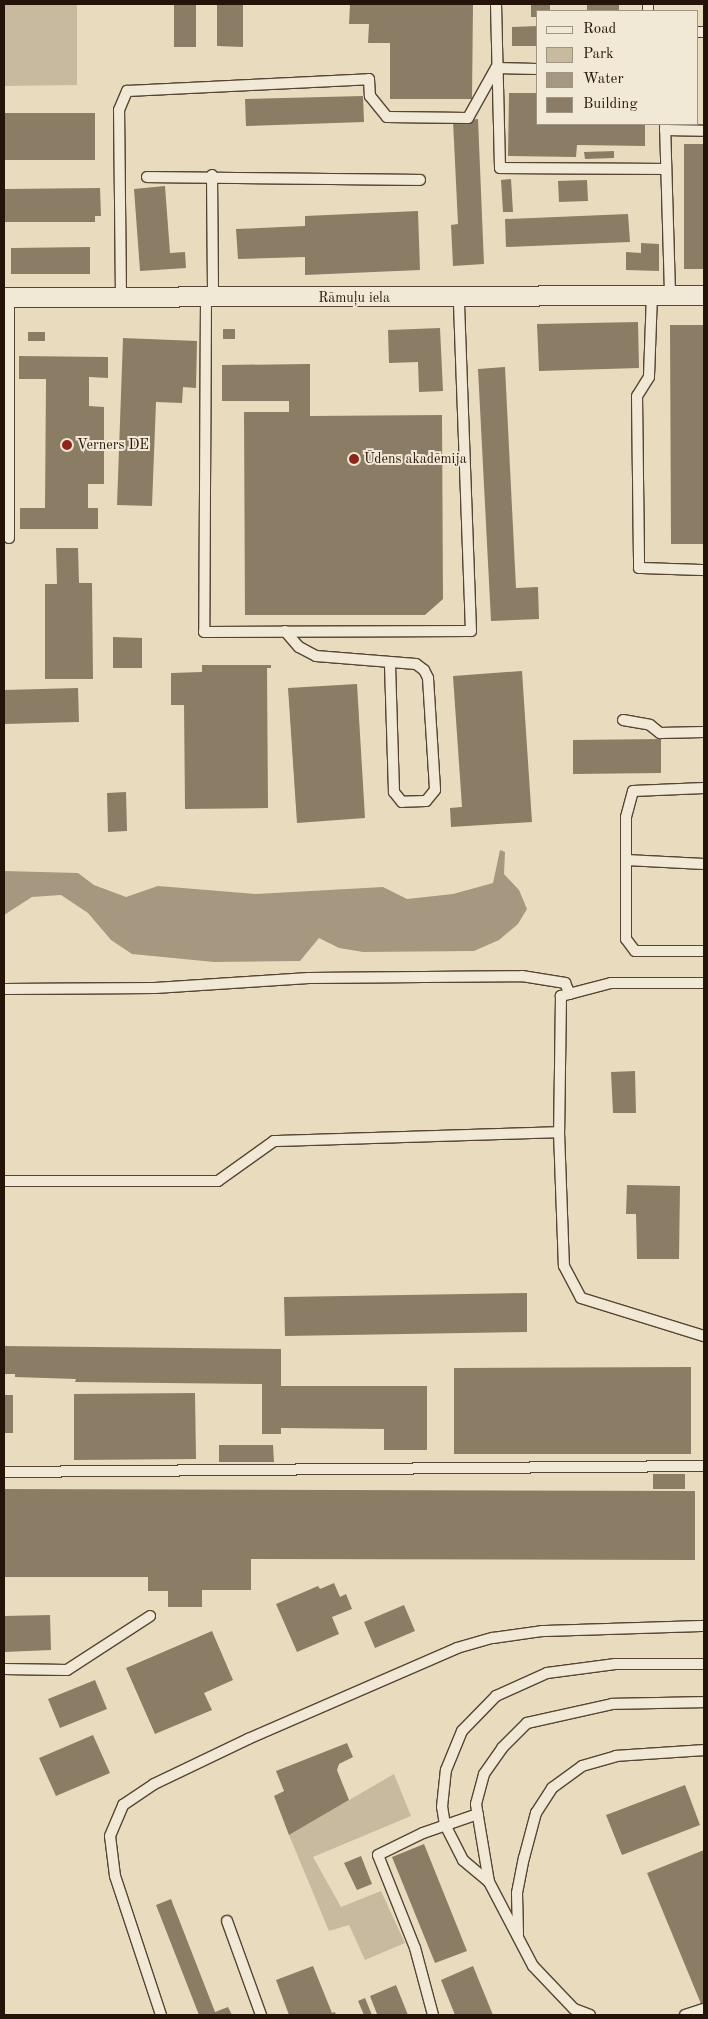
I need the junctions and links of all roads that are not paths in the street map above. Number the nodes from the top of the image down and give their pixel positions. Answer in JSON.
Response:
{"nodes":[{"id":1,"x":496,"y":4,"type":"edge"},
{"id":2,"x":498,"y":68,"type":"junction"},
{"id":3,"x":536,"y":69,"type":"edge"},
{"id":4,"x":665,"y":127,"type":"edge"},
{"id":5,"x":704,"y":131,"type":"edge"},
{"id":6,"x":666,"y":169,"type":"junction"},
{"id":7,"x":212,"y":175,"type":"junction"},
{"id":8,"x":147,"y":177,"type":"dead end"},
{"id":9,"x":420,"y":180,"type":"dead end"},
{"id":10,"x":661,"y":294,"type":"junction"},
{"id":11,"x":704,"y":295,"type":"edge"},
{"id":12,"x":121,"y":296,"type":"junction"},
{"id":13,"x":6,"y":297,"type":"edge"},
{"id":14,"x":458,"y":297,"type":"junction"},
{"id":15,"x":209,"y":299,"type":"junction"},
{"id":16,"x":9,"y":538,"type":"dead end"},
{"id":17,"x":704,"y":570,"type":"edge"},
{"id":18,"x":285,"y":631,"type":"junction"},
{"id":19,"x":390,"y":663,"type":"junction"},
{"id":20,"x":623,"y":720,"type":"dead end"},
{"id":21,"x":704,"y":732,"type":"edge"},
{"id":22,"x":704,"y":788,"type":"edge"},
{"id":23,"x":626,"y":860,"type":"junction"},
{"id":24,"x":704,"y":864,"type":"edge"},
{"id":25,"x":704,"y":951,"type":"edge"},
{"id":26,"x":704,"y":983,"type":"edge"},
{"id":27,"x":4,"y":988,"type":"edge"},
{"id":28,"x":570,"y":994,"type":"junction"},
{"id":29,"x":559,"y":1132,"type":"junction"},
{"id":30,"x":4,"y":1181,"type":"edge"},
{"id":31,"x":704,"y":1336,"type":"edge"},
{"id":32,"x":704,"y":1466,"type":"edge"},
{"id":33,"x":4,"y":1472,"type":"edge"},
{"id":34,"x":150,"y":1616,"type":"dead end"},
{"id":35,"x":704,"y":1626,"type":"edge"},
{"id":36,"x":704,"y":1664,"type":"edge"},
{"id":37,"x":4,"y":1669,"type":"edge"},
{"id":38,"x":704,"y":1702,"type":"edge"},
{"id":39,"x":704,"y":1750,"type":"edge"},
{"id":40,"x":478,"y":1814,"type":"junction"},
{"id":41,"x":445,"y":1825,"type":"junction"},
{"id":42,"x":489,"y":1882,"type":"junction"},
{"id":43,"x":227,"y":1921,"type":"dead end"},
{"id":44,"x":518,"y":1937,"type":"junction"},
{"id":45,"x":703,"y":2009,"type":"edge"},
{"id":46,"x":573,"y":2012,"type":"edge"},
{"id":47,"x":161,"y":2015,"type":"edge"},
{"id":48,"x":261,"y":2015,"type":"edge"},
{"id":49,"x":433,"y":2015,"type":"edge"},
{"id":50,"x":590,"y":2015,"type":"edge"},
{"id":51,"x":685,"y":2015,"type":"edge"}],
"edges":[{"from":1,"to":2,"type":"lane"},
{"from":2,"to":3,"type":"lane"},
{"from":2,"to":6,"type":"lane"},
{"from":2,"to":12,"type":"lane"},
{"from":4,"to":5,"type":"lane"},
{"from":4,"to":6,"type":"lane"},
{"from":6,"to":10,"type":"lane"},
{"from":7,"to":8,"type":"lane"},
{"from":7,"to":9,"type":"lane"},
{"from":7,"to":15,"type":"lane"},
{"from":10,"to":11,"type":"street","name":"Rāmuļu iela"},
{"from":10,"to":14,"type":"street","name":"Rāmuļu iela"},
{"from":10,"to":17,"type":"lane"},
{"from":12,"to":13,"type":"street","name":"Rāmuļu iela"},
{"from":12,"to":15,"type":"street","name":"Rāmuļu iela"},
{"from":13,"to":16,"type":"lane"},
{"from":14,"to":15,"type":"street","name":"Rāmuļu iela"},
{"from":14,"to":18,"type":"lane"},
{"from":15,"to":18,"type":"lane"},
{"from":18,"to":19,"type":"lane"},
{"from":19,"to":19,"type":"lane"},
{"from":20,"to":21,"type":"lane"},
{"from":22,"to":23,"type":"lane"},
{"from":23,"to":24,"type":"lane"},
{"from":23,"to":25,"type":"lane"},
{"from":26,"to":28,"type":"lane"},
{"from":27,"to":28,"type":"lane"},
{"from":28,"to":29,"type":"lane"},
{"from":29,"to":30,"type":"lane"},
{"from":29,"to":31,"type":"lane"},
{"from":32,"to":33,"type":"lane"},
{"from":34,"to":37,"type":"lane"},
{"from":35,"to":47,"type":"lane"},
{"from":36,"to":41,"type":"lane"},
{"from":38,"to":40,"type":"lane"},
{"from":39,"to":44,"type":"lane"},
{"from":40,"to":41,"type":"lane"},
{"from":40,"to":42,"type":"lane"},
{"from":41,"to":42,"type":"lane"},
{"from":41,"to":49,"type":"lane"},
{"from":42,"to":44,"type":"lane"},
{"from":43,"to":48,"type":"lane"},
{"from":44,"to":46,"type":"lane"},
{"from":45,"to":51,"type":"lane"},
{"from":46,"to":50,"type":"lane"}]}
